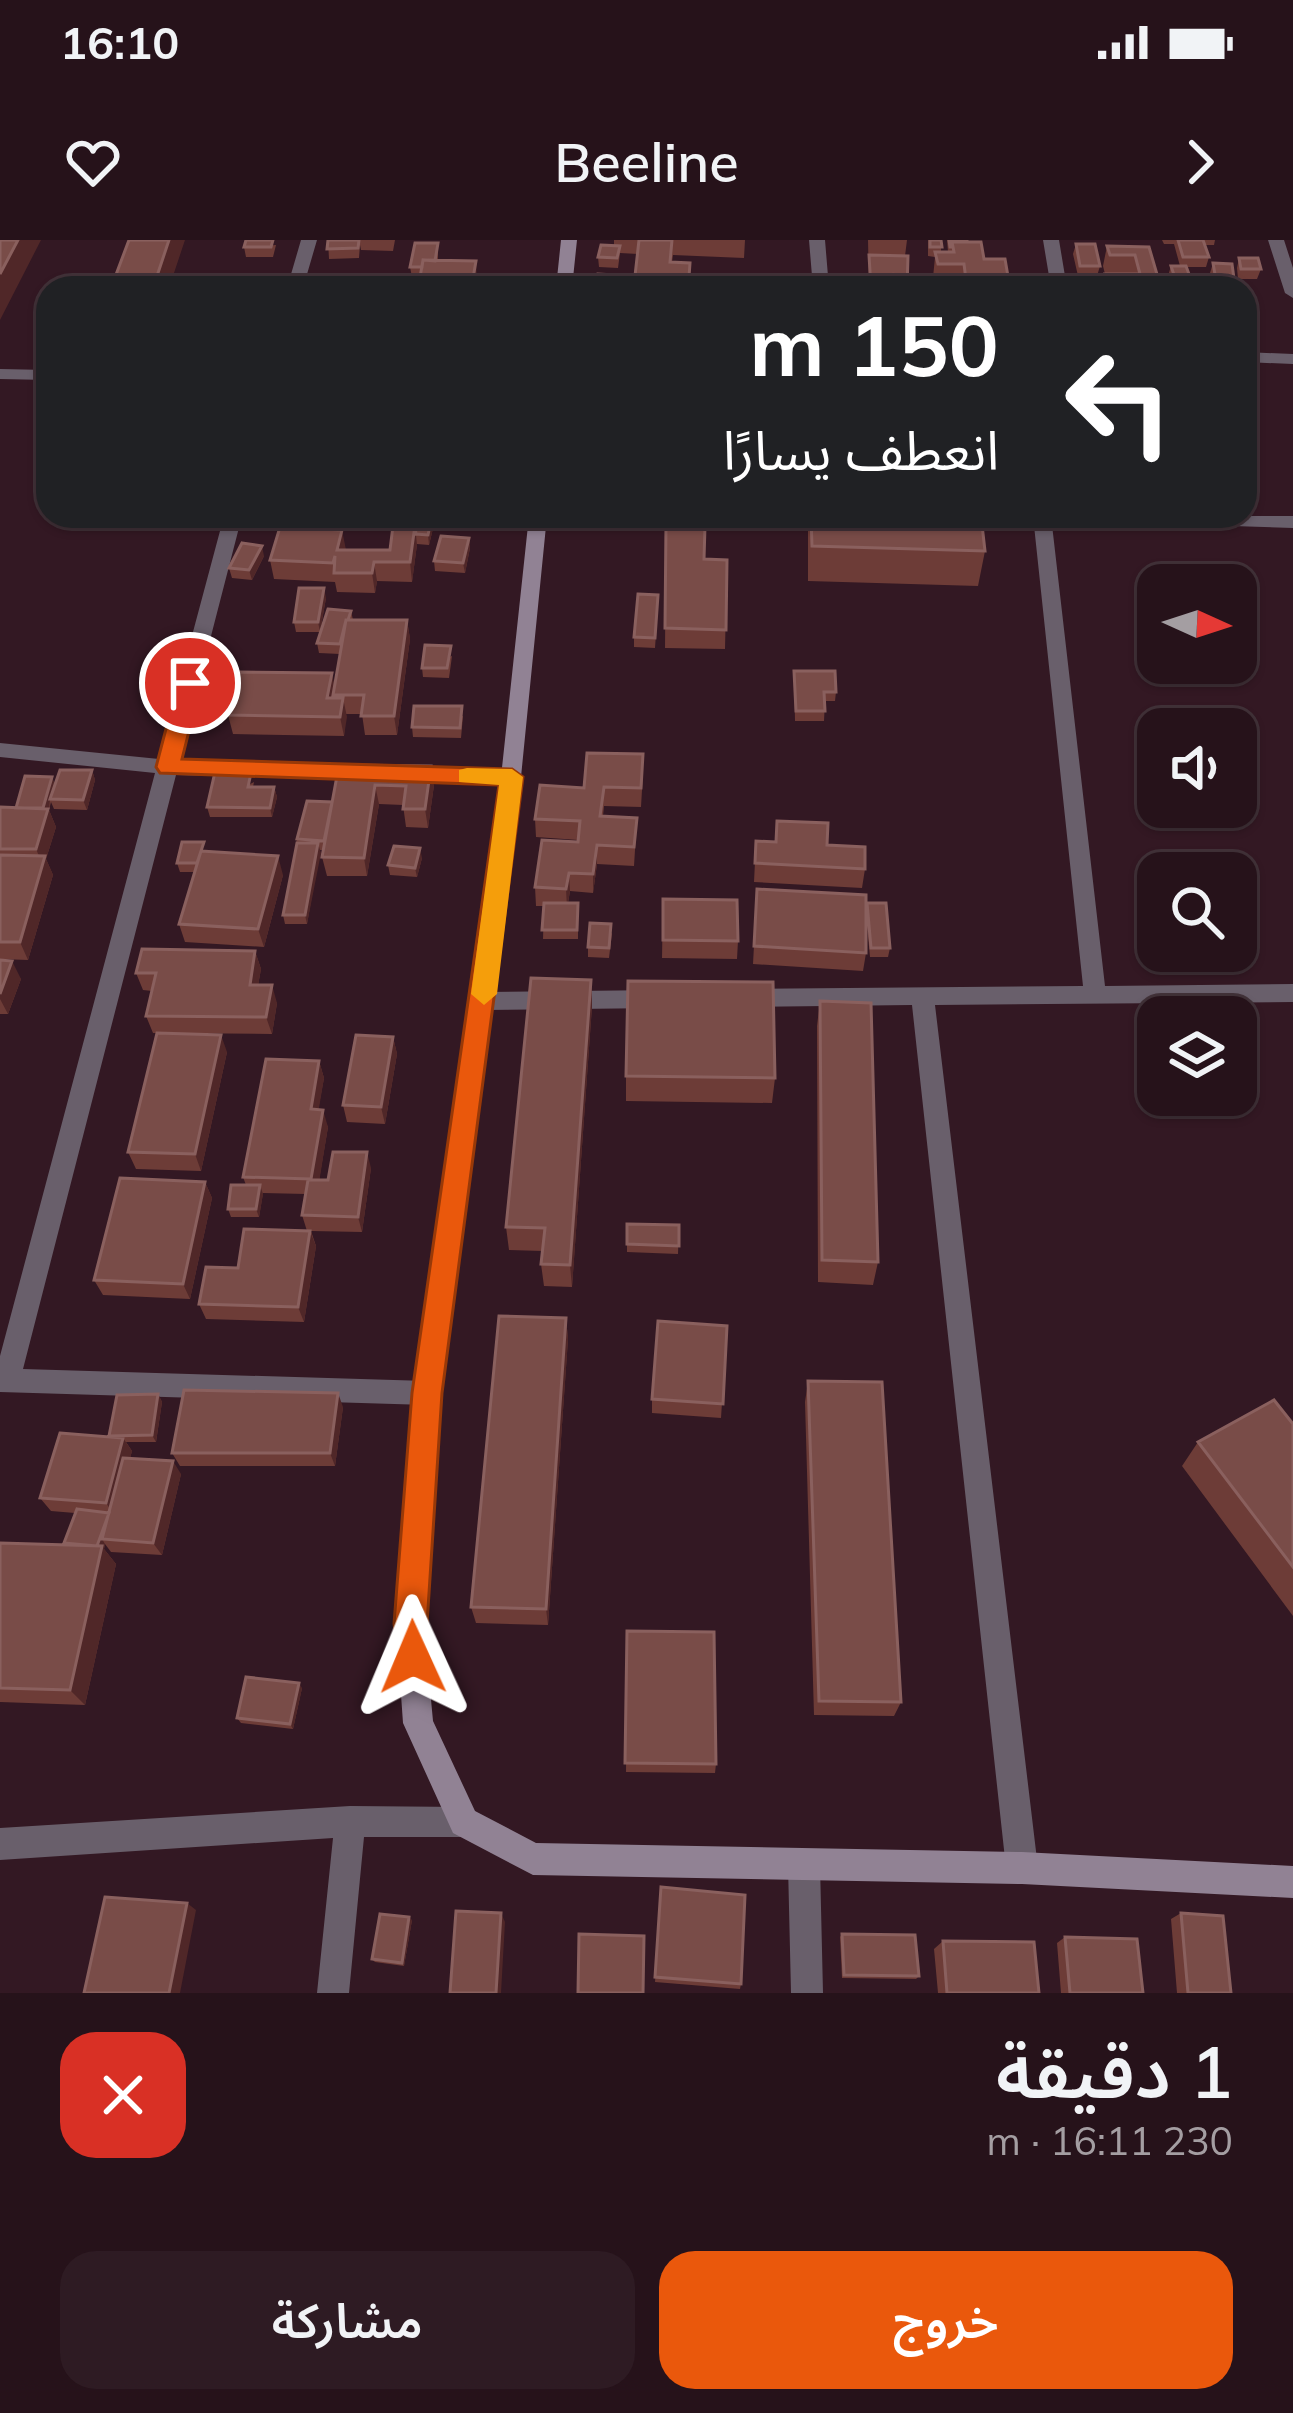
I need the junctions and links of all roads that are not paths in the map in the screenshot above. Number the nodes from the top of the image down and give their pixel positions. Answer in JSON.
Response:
{"nodes":[{"id":1,"x":310,"y":240,"type":"edge"},
{"id":2,"x":569,"y":240,"type":"edge"},
{"id":3,"x":817,"y":240,"type":"edge"},
{"id":4,"x":1051,"y":240,"type":"edge"},
{"id":5,"x":1276,"y":240,"type":"edge"},
{"id":6,"x":299,"y":276,"type":"edge"},
{"id":7,"x":565,"y":276,"type":"edge"},
{"id":8,"x":819,"y":276,"type":"edge"},
{"id":9,"x":1057,"y":276,"type":"edge"},
{"id":10,"x":1293,"y":293,"type":"edge"},
{"id":11,"x":1257,"y":358,"type":"edge"},
{"id":12,"x":1293,"y":359,"type":"edge"},
{"id":13,"x":0,"y":374,"type":"edge"},
{"id":14,"x":36,"y":374,"type":"edge"},
{"id":15,"x":1257,"y":521,"type":"edge"},
{"id":16,"x":1293,"y":522,"type":"edge"},
{"id":17,"x":229,"y":528,"type":"edge"},
{"id":18,"x":537,"y":528,"type":"edge"},
{"id":19,"x":1043,"y":528,"type":"edge"},
{"id":20,"x":0,"y":750,"type":"edge"},
{"id":21,"x":168,"y":767,"type":"junction"},
{"id":22,"x":512,"y":777,"type":"junction"},
{"id":23,"x":1293,"y":993,"type":"edge"},
{"id":24,"x":1095,"y":995,"type":"junction"},
{"id":25,"x":923,"y":997,"type":"junction"},
{"id":26,"x":483,"y":1001,"type":"junction"},
{"id":27,"x":3,"y":1380,"type":"edge"},
{"id":28,"x":427,"y":1393,"type":"junction"},
{"id":29,"x":350,"y":1821,"type":"junction"},
{"id":30,"x":464,"y":1822,"type":"junction"},
{"id":31,"x":0,"y":1844,"type":"edge"},
{"id":32,"x":804,"y":1865,"type":"junction"},
{"id":33,"x":1022,"y":1868,"type":"junction"},
{"id":34,"x":1292,"y":1888,"type":"edge"},
{"id":35,"x":333,"y":1993,"type":"edge"},
{"id":36,"x":807,"y":1993,"type":"edge"}],
"edges":[{"from":1,"to":6,"type":"street"},
{"from":2,"to":7,"type":"street"},
{"from":3,"to":8,"type":"street"},
{"from":4,"to":9,"type":"street"},
{"from":5,"to":10,"type":"street"},
{"from":11,"to":12,"type":"street"},
{"from":13,"to":14,"type":"street"},
{"from":15,"to":16,"type":"street"},
{"from":17,"to":21,"type":"street"},
{"from":18,"to":22,"type":"street"},
{"from":19,"to":24,"type":"street"},
{"from":20,"to":21,"type":"street"},
{"from":21,"to":22,"type":"street"},
{"from":21,"to":27,"type":"street"},
{"from":22,"to":26,"type":"street"},
{"from":23,"to":24,"type":"street"},
{"from":24,"to":25,"type":"street"},
{"from":25,"to":26,"type":"street"},
{"from":25,"to":33,"type":"street"},
{"from":26,"to":28,"type":"street"},
{"from":27,"to":28,"type":"street"},
{"from":28,"to":30,"type":"street"},
{"from":29,"to":30,"type":"street"},
{"from":29,"to":31,"type":"street"},
{"from":29,"to":35,"type":"street"},
{"from":30,"to":32,"type":"street"},
{"from":32,"to":33,"type":"street"},
{"from":32,"to":36,"type":"street"},
{"from":33,"to":34,"type":"street"}]}
